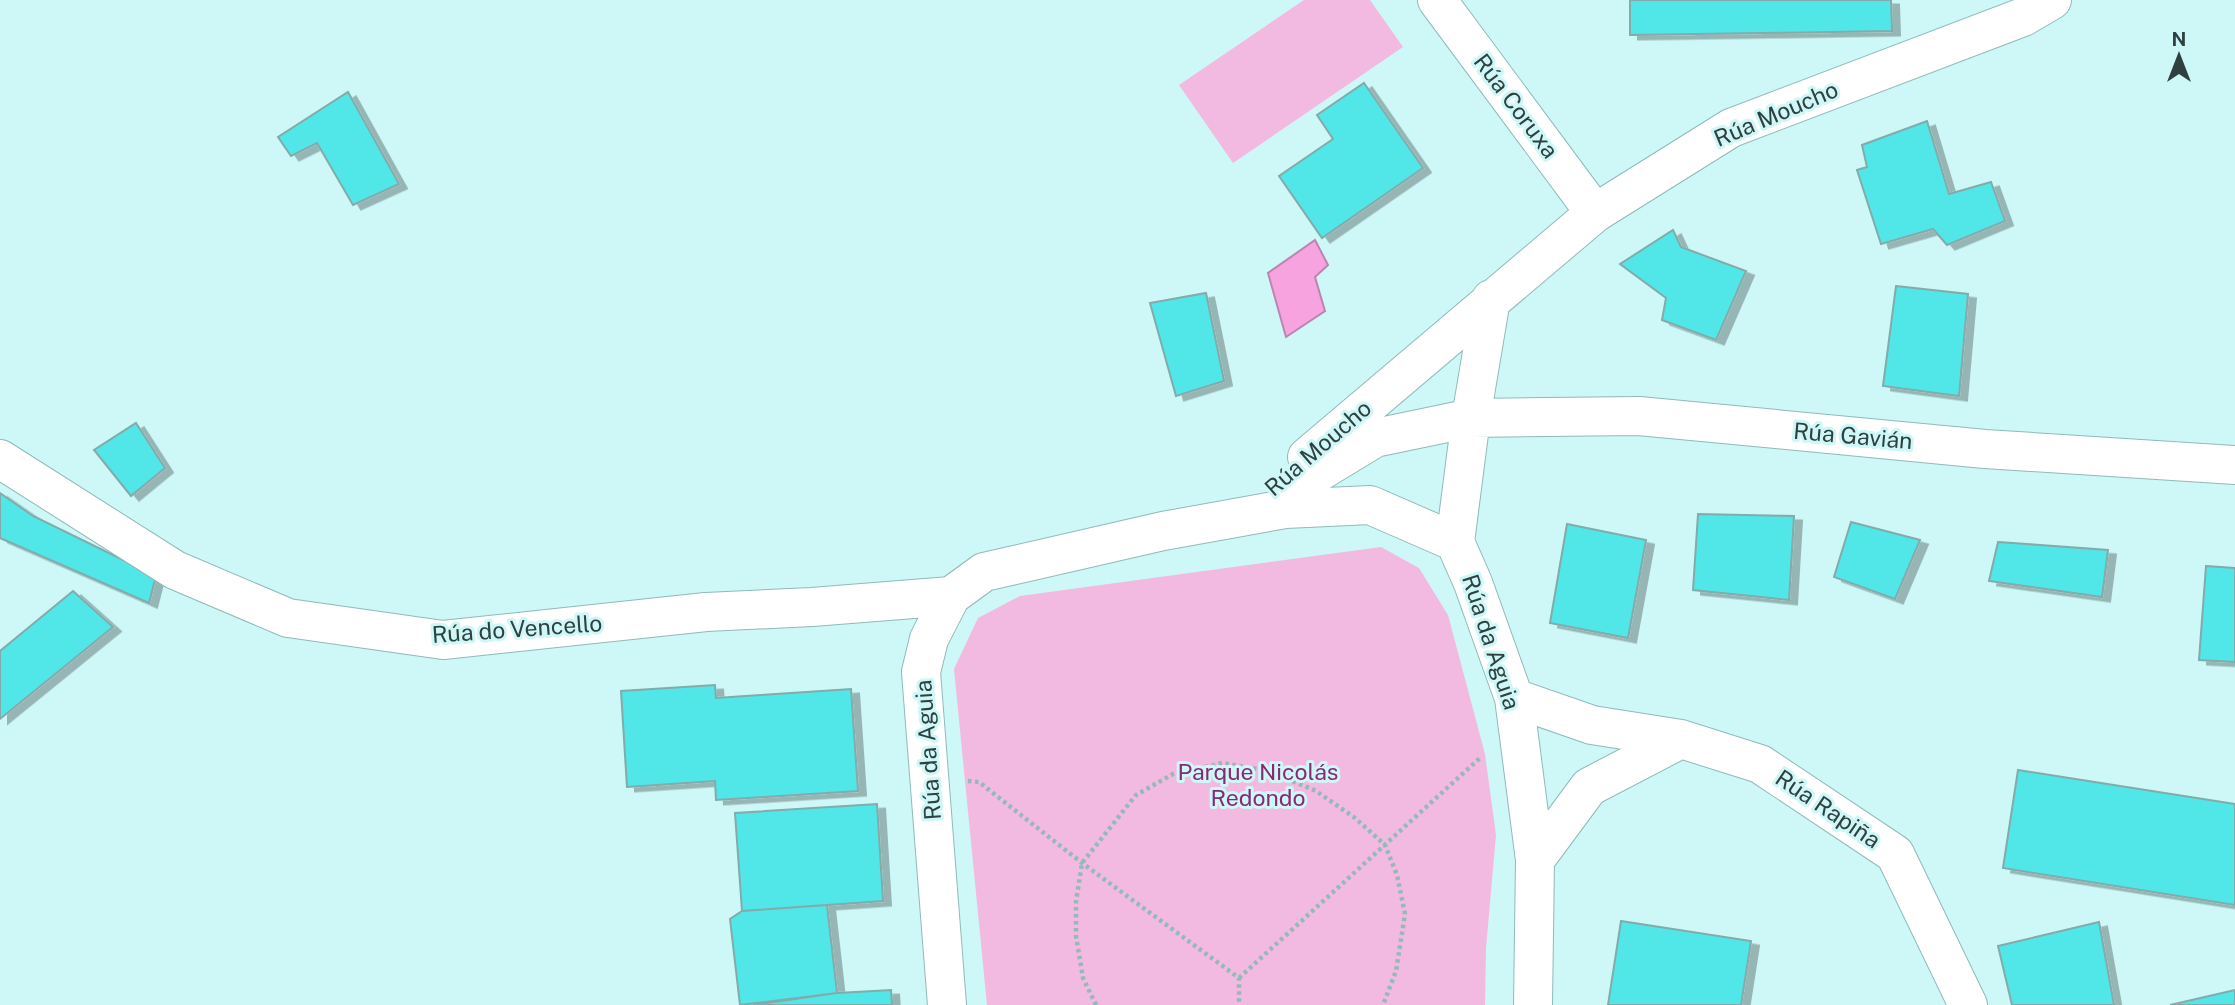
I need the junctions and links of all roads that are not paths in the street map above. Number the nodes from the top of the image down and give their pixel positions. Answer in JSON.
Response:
{"nodes":[{"id":1,"x":1437,"y":0,"type":"edge"},
{"id":2,"x":2052,"y":0,"type":"edge"},
{"id":3,"x":1595,"y":213,"type":"junction"},
{"id":4,"x":1491,"y":299,"type":"junction"},
{"id":5,"x":1471,"y":418,"type":"junction"},
{"id":6,"x":0,"y":459,"type":"edge"},
{"id":7,"x":2235,"y":465,"type":"edge"},
{"id":8,"x":1284,"y":509,"type":"junction"},
{"id":9,"x":1242,"y":518,"type":"junction"},
{"id":10,"x":1455,"y":542,"type":"junction"},
{"id":11,"x":951,"y":596,"type":"junction"},
{"id":12,"x":1516,"y":714,"type":"junction"},
{"id":13,"x":1681,"y":739,"type":"junction"},
{"id":14,"x":1535,"y":860,"type":"junction"},
{"id":15,"x":947,"y":1005,"type":"edge"},
{"id":16,"x":1533,"y":1005,"type":"edge"},
{"id":17,"x":1968,"y":1005,"type":"edge"}],
"edges":[{"from":1,"to":3,"type":"street","name":"Rúa Coruxa"},
{"from":2,"to":3,"type":"street","name":"Rúa Moucho"},
{"from":3,"to":4,"type":"street","name":"Rúa Moucho"},
{"from":4,"to":5,"type":"street"},
{"from":4,"to":9,"type":"street","name":"Rúa Moucho"},
{"from":5,"to":7,"type":"street","name":"Rúa Gavián"},
{"from":5,"to":8,"type":"street"},
{"from":5,"to":10,"type":"street"},
{"from":6,"to":11,"type":"street","name":"Rúa do Vencello"},
{"from":8,"to":9,"type":"street","name":"Rúa da Aguia"},
{"from":8,"to":10,"type":"street","name":"Rúa da Aguia"},
{"from":9,"to":11,"type":"street","name":"Rúa da Aguia"},
{"from":10,"to":12,"type":"street","name":"Rúa da Aguia"},
{"from":11,"to":15,"type":"street","name":"Rúa da Aguia"},
{"from":12,"to":13,"type":"street","name":"Rúa Rapiña"},
{"from":12,"to":14,"type":"street","name":"Rúa da Aguia"},
{"from":13,"to":14,"type":"street"},
{"from":13,"to":17,"type":"street","name":"Rúa Rapiña"},
{"from":14,"to":16,"type":"street","name":"Rúa da Aguia"}]}
